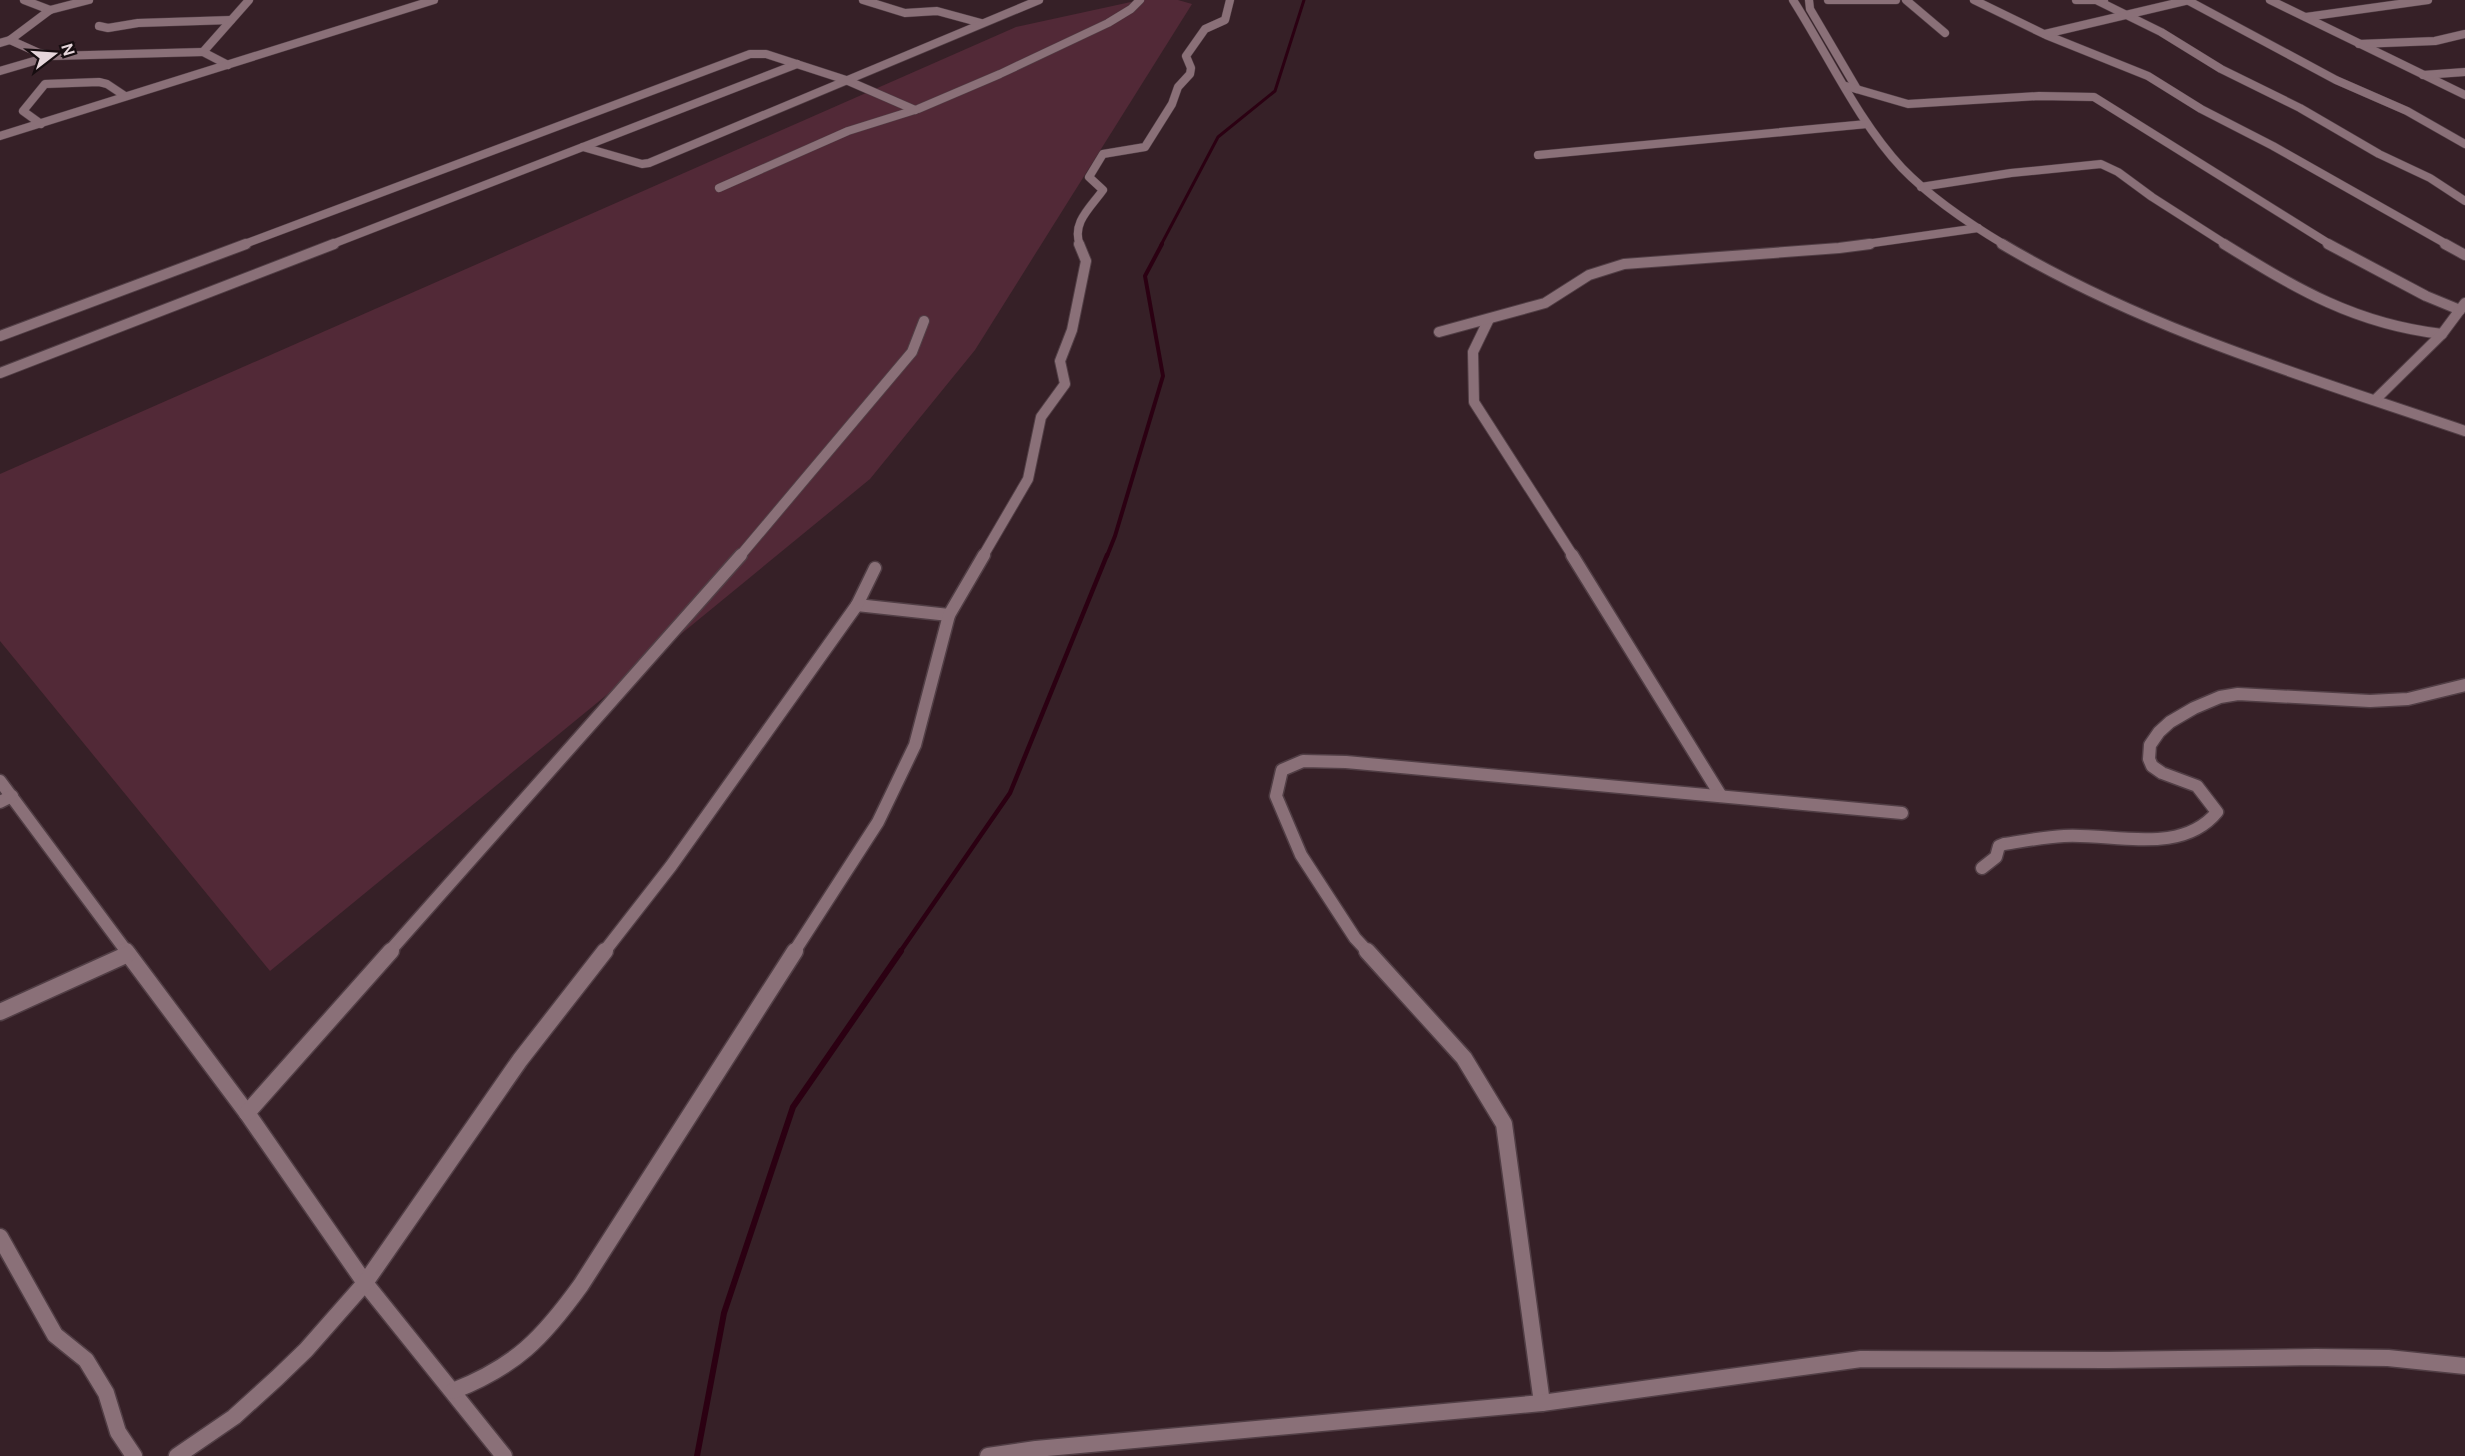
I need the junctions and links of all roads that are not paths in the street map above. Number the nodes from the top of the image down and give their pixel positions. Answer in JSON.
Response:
{"nodes":[{"id":1,"x":24,"y":0,"type":"edge"},
{"id":2,"x":90,"y":0,"type":"edge"},
{"id":3,"x":249,"y":0,"type":"edge"},
{"id":4,"x":434,"y":0,"type":"edge"},
{"id":5,"x":863,"y":0,"type":"edge"},
{"id":6,"x":1039,"y":0,"type":"edge"},
{"id":7,"x":1140,"y":0,"type":"edge"},
{"id":8,"x":1230,"y":0,"type":"edge"},
{"id":9,"x":1793,"y":0,"type":"edge"},
{"id":10,"x":1809,"y":0,"type":"edge"},
{"id":11,"x":1828,"y":0,"type":"edge"},
{"id":12,"x":1896,"y":0,"type":"edge"},
{"id":13,"x":1906,"y":0,"type":"edge"},
{"id":14,"x":1974,"y":0,"type":"edge"},
{"id":15,"x":2076,"y":0,"type":"edge"},
{"id":16,"x":2115,"y":0,"type":"edge"},
{"id":17,"x":2188,"y":0,"type":"edge"},
{"id":18,"x":2270,"y":0,"type":"edge"},
{"id":19,"x":2428,"y":0,"type":"edge"},
{"id":20,"x":2098,"y":1,"type":"edge"},
{"id":21,"x":50,"y":10,"type":"junction"},
{"id":22,"x":2127,"y":14,"type":"junction"},
{"id":23,"x":2306,"y":17,"type":"junction"},
{"id":24,"x":231,"y":20,"type":"junction"},
{"id":25,"x":138,"y":23,"type":"dead end"},
{"id":26,"x":981,"y":23,"type":"junction"},
{"id":27,"x":1945,"y":33,"type":"dead end"},
{"id":28,"x":2045,"y":34,"type":"junction"},
{"id":29,"x":2465,"y":34,"type":"edge"},
{"id":30,"x":10,"y":40,"type":"junction"},
{"id":31,"x":0,"y":43,"type":"edge"},
{"id":32,"x":2358,"y":44,"type":"junction"},
{"id":33,"x":203,"y":52,"type":"junction"},
{"id":34,"x":52,"y":56,"type":"junction"},
{"id":35,"x":797,"y":64,"type":"junction"},
{"id":36,"x":228,"y":65,"type":"junction"},
{"id":37,"x":0,"y":71,"type":"edge"},
{"id":38,"x":2465,"y":72,"type":"edge"},
{"id":39,"x":2422,"y":75,"type":"junction"},
{"id":40,"x":846,"y":80,"type":"junction"},
{"id":41,"x":1846,"y":86,"type":"junction"},
{"id":42,"x":1857,"y":89,"type":"junction"},
{"id":43,"x":2465,"y":95,"type":"edge"},
{"id":44,"x":125,"y":96,"type":"junction"},
{"id":45,"x":915,"y":110,"type":"junction"},
{"id":46,"x":41,"y":124,"type":"junction"},
{"id":47,"x":1867,"y":124,"type":"junction"},
{"id":48,"x":0,"y":136,"type":"edge"},
{"id":49,"x":2465,"y":144,"type":"edge"},
{"id":50,"x":583,"y":147,"type":"junction"},
{"id":51,"x":1538,"y":155,"type":"dead end"},
{"id":52,"x":1921,"y":187,"type":"junction"},
{"id":53,"x":719,"y":188,"type":"dead end"},
{"id":54,"x":2465,"y":201,"type":"edge"},
{"id":55,"x":1978,"y":228,"type":"junction"},
{"id":56,"x":2465,"y":255,"type":"edge"},
{"id":57,"x":2462,"y":307,"type":"edge"},
{"id":58,"x":1489,"y":319,"type":"junction"},
{"id":59,"x":924,"y":321,"type":"dead end"},
{"id":60,"x":1439,"y":332,"type":"dead end"},
{"id":61,"x":2442,"y":334,"type":"junction"},
{"id":62,"x":0,"y":336,"type":"edge"},
{"id":63,"x":0,"y":373,"type":"edge"},
{"id":64,"x":2375,"y":400,"type":"junction"},
{"id":65,"x":2465,"y":431,"type":"edge"},
{"id":66,"x":875,"y":568,"type":"dead end"},
{"id":67,"x":857,"y":605,"type":"junction"},
{"id":68,"x":949,"y":615,"type":"junction"},
{"id":69,"x":2465,"y":685,"type":"edge"},
{"id":70,"x":0,"y":780,"type":"edge"},
{"id":71,"x":1721,"y":796,"type":"junction"},
{"id":72,"x":6,"y":799,"type":"edge"},
{"id":73,"x":1902,"y":813,"type":"dead end"},
{"id":74,"x":1983,"y":868,"type":"dead end"},
{"id":75,"x":128,"y":954,"type":"junction"},
{"id":76,"x":0,"y":1012,"type":"edge"},
{"id":77,"x":247,"y":1113,"type":"junction"},
{"id":78,"x":0,"y":1237,"type":"edge"},
{"id":79,"x":365,"y":1283,"type":"junction"},
{"id":80,"x":2465,"y":1366,"type":"edge"},
{"id":81,"x":453,"y":1391,"type":"junction"},
{"id":82,"x":1542,"y":1403,"type":"junction"},
{"id":83,"x":134,"y":1456,"type":"edge"},
{"id":84,"x":177,"y":1456,"type":"edge"},
{"id":85,"x":504,"y":1456,"type":"edge"},
{"id":86,"x":988,"y":1456,"type":"edge"}],
"edges":[{"from":1,"to":21,"type":"street"},
{"from":2,"to":21,"type":"street"},
{"from":3,"to":24,"type":"street"},
{"from":4,"to":36,"type":"street"},
{"from":5,"to":26,"type":"street"},
{"from":6,"to":26,"type":"street"},
{"from":7,"to":45,"type":"street"},
{"from":8,"to":68,"type":"street"},
{"from":9,"to":41,"type":"street"},
{"from":10,"to":42,"type":"street"},
{"from":11,"to":12,"type":"street"},
{"from":13,"to":27,"type":"street"},
{"from":14,"to":28,"type":"street"},
{"from":15,"to":20,"type":"street"},
{"from":16,"to":20,"type":"street"},
{"from":17,"to":22,"type":"street"},
{"from":17,"to":49,"type":"street"},
{"from":18,"to":23,"type":"street"},
{"from":19,"to":23,"type":"street"},
{"from":20,"to":22,"type":"street"},
{"from":21,"to":30,"type":"street"},
{"from":22,"to":28,"type":"street"},
{"from":22,"to":54,"type":"street"},
{"from":23,"to":32,"type":"street"},
{"from":24,"to":25,"type":"street"},
{"from":24,"to":33,"type":"street"},
{"from":26,"to":40,"type":"street"},
{"from":28,"to":56,"type":"street"},
{"from":29,"to":32,"type":"street"},
{"from":30,"to":31,"type":"street"},
{"from":30,"to":34,"type":"street"},
{"from":32,"to":39,"type":"street"},
{"from":33,"to":34,"type":"street"},
{"from":33,"to":36,"type":"street"},
{"from":34,"to":37,"type":"street"},
{"from":35,"to":40,"type":"street"},
{"from":35,"to":50,"type":"street"},
{"from":35,"to":62,"type":"street"},
{"from":36,"to":44,"type":"street"},
{"from":38,"to":39,"type":"street"},
{"from":39,"to":43,"type":"street"},
{"from":40,"to":45,"type":"street"},
{"from":40,"to":50,"type":"street"},
{"from":41,"to":42,"type":"street"},
{"from":41,"to":47,"type":"street"},
{"from":42,"to":57,"type":"street"},
{"from":44,"to":46,"type":"street"},
{"from":44,"to":46,"type":"street"},
{"from":45,"to":53,"type":"street"},
{"from":46,"to":48,"type":"street"},
{"from":47,"to":51,"type":"street"},
{"from":47,"to":52,"type":"street"},
{"from":50,"to":63,"type":"street"},
{"from":52,"to":55,"type":"street"},
{"from":52,"to":61,"type":"street"},
{"from":55,"to":58,"type":"street"},
{"from":55,"to":64,"type":"street"},
{"from":57,"to":61,"type":"street"},
{"from":58,"to":60,"type":"street"},
{"from":58,"to":71,"type":"street"},
{"from":59,"to":77,"type":"street"},
{"from":61,"to":64,"type":"street"},
{"from":64,"to":65,"type":"street"},
{"from":66,"to":67,"type":"street"},
{"from":67,"to":68,"type":"street"},
{"from":67,"to":79,"type":"street"},
{"from":68,"to":81,"type":"street"},
{"from":69,"to":74,"type":"street"},
{"from":70,"to":72,"type":"street"},
{"from":71,"to":73,"type":"street"},
{"from":71,"to":82,"type":"street"},
{"from":72,"to":75,"type":"street"},
{"from":75,"to":76,"type":"street"},
{"from":75,"to":77,"type":"street"},
{"from":77,"to":79,"type":"street"},
{"from":78,"to":83,"type":"street"},
{"from":79,"to":81,"type":"street"},
{"from":79,"to":84,"type":"street"},
{"from":80,"to":82,"type":"street"},
{"from":81,"to":85,"type":"street"},
{"from":82,"to":86,"type":"street"}]}
